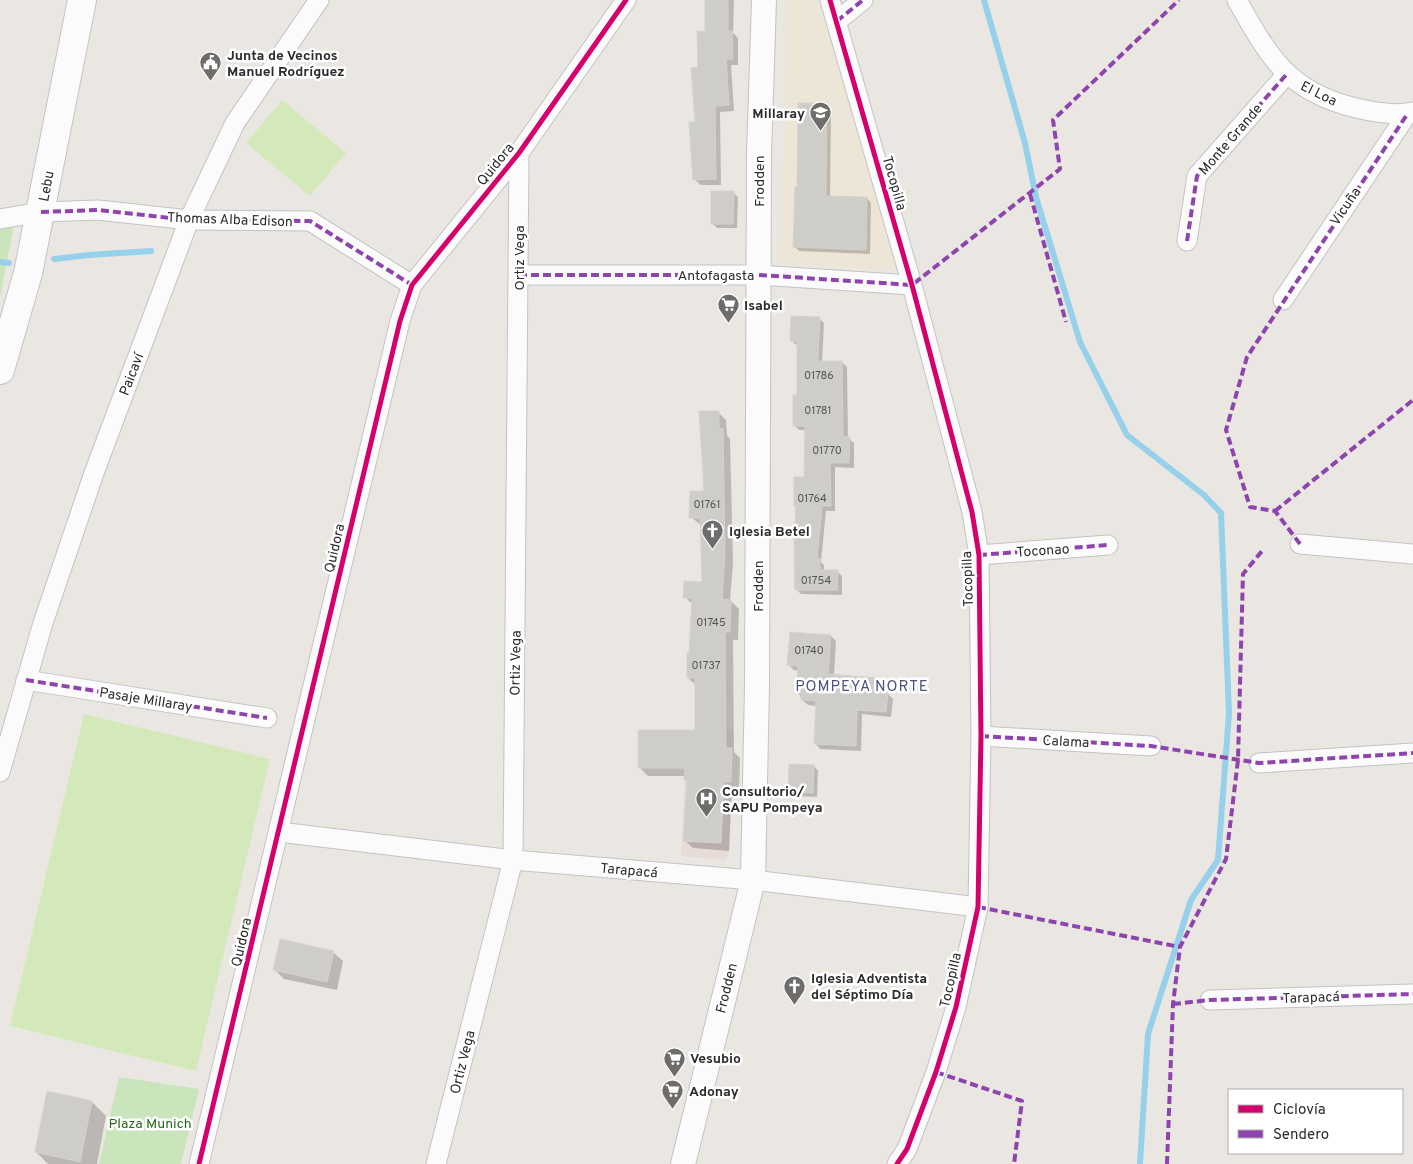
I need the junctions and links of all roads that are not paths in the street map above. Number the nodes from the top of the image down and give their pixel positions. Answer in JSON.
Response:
{"nodes":[{"id":1,"x":82,"y":0,"type":"edge"},
{"id":2,"x":318,"y":0,"type":"edge"},
{"id":3,"x":626,"y":0,"type":"edge"},
{"id":4,"x":764,"y":0,"type":"edge"},
{"id":5,"x":830,"y":0,"type":"edge"},
{"id":6,"x":863,"y":0,"type":"edge"},
{"id":7,"x":1237,"y":0,"type":"edge"},
{"id":8,"x":837,"y":21,"type":"junction"},
{"id":9,"x":1286,"y":75,"type":"junction"},
{"id":10,"x":1411,"y":112,"type":"edge"},
{"id":11,"x":519,"y":153,"type":"junction"},
{"id":12,"x":41,"y":212,"type":"junction"},
{"id":13,"x":0,"y":219,"type":"edge"},
{"id":14,"x":189,"y":220,"type":"junction"},
{"id":15,"x":1187,"y":241,"type":"dead end"},
{"id":16,"x":520,"y":275,"type":"junction"},
{"id":17,"x":759,"y":275,"type":"junction"},
{"id":18,"x":412,"y":285,"type":"junction"},
{"id":19,"x":912,"y":285,"type":"junction"},
{"id":20,"x":1283,"y":300,"type":"dead end"},
{"id":21,"x":0,"y":370,"type":"edge"},
{"id":22,"x":1300,"y":544,"type":"dead end"},
{"id":23,"x":1108,"y":545,"type":"dead end"},
{"id":24,"x":978,"y":554,"type":"junction"},
{"id":25,"x":1413,"y":554,"type":"edge"},
{"id":26,"x":26,"y":680,"type":"junction"},
{"id":27,"x":267,"y":718,"type":"dead end"},
{"id":28,"x":980,"y":736,"type":"junction"},
{"id":29,"x":1151,"y":746,"type":"dead end"},
{"id":30,"x":1413,"y":753,"type":"edge"},
{"id":31,"x":1259,"y":763,"type":"dead end"},
{"id":32,"x":0,"y":772,"type":"edge"},
{"id":33,"x":279,"y":832,"type":"junction"},
{"id":34,"x":514,"y":860,"type":"junction"},
{"id":35,"x":753,"y":880,"type":"junction"},
{"id":36,"x":978,"y":907,"type":"junction"},
{"id":37,"x":1413,"y":994,"type":"edge"},
{"id":38,"x":1210,"y":1000,"type":"dead end"},
{"id":39,"x":200,"y":1164,"type":"edge"},
{"id":40,"x":436,"y":1164,"type":"edge"},
{"id":41,"x":683,"y":1164,"type":"edge"},
{"id":42,"x":897,"y":1164,"type":"edge"}],
"edges":[{"from":1,"to":12,"type":"main road","name":"Lebu"},
{"from":2,"to":14,"type":"street","name":"Paicaví"},
{"from":3,"to":11,"type":"street","name":"Quidora"},
{"from":4,"to":17,"type":"street","name":"Frodden"},
{"from":5,"to":8,"type":"street","name":"Tocopilla"},
{"from":6,"to":8,"type":"street"},
{"from":7,"to":9,"type":"street","name":"El Loa"},
{"from":8,"to":19,"type":"street","name":"Tocopilla"},
{"from":9,"to":10,"type":"street","name":"El Loa"},
{"from":9,"to":15,"type":"street","name":"Monte Grande"},
{"from":10,"to":20,"type":"street","name":"Vicuña"},
{"from":11,"to":16,"type":"street","name":"Ortiz Vega"},
{"from":11,"to":18,"type":"street","name":"Quidora"},
{"from":12,"to":13,"type":"street","name":"Thomas Alba Edison"},
{"from":12,"to":14,"type":"street","name":"Thomas Alba Edison"},
{"from":12,"to":21,"type":"main road","name":"Lebu"},
{"from":14,"to":18,"type":"street","name":"Thomas Alba Edison"},
{"from":14,"to":26,"type":"street","name":"Paicaví"},
{"from":16,"to":17,"type":"street","name":"Antofagasta"},
{"from":16,"to":34,"type":"street","name":"Ortiz Vega"},
{"from":17,"to":19,"type":"street","name":"Antofagasta"},
{"from":17,"to":35,"type":"street","name":"Frodden"},
{"from":18,"to":33,"type":"street","name":"Quidora"},
{"from":19,"to":24,"type":"street","name":"Tocopilla"},
{"from":22,"to":25,"type":"street"},
{"from":23,"to":24,"type":"street","name":"Toconao"},
{"from":24,"to":28,"type":"street","name":"Tocopilla"},
{"from":26,"to":27,"type":"street","name":"Pasaje Millaray"},
{"from":26,"to":32,"type":"street","name":"Paicaví"},
{"from":28,"to":29,"type":"street","name":"Calama"},
{"from":28,"to":36,"type":"street","name":"Tocopilla"},
{"from":30,"to":31,"type":"street"},
{"from":33,"to":34,"type":"street","name":"Tarapacá"},
{"from":33,"to":39,"type":"street","name":"Quidora"},
{"from":34,"to":35,"type":"street","name":"Tarapacá"},
{"from":34,"to":40,"type":"street","name":"Ortiz Vega"},
{"from":35,"to":36,"type":"street","name":"Tarapacá"},
{"from":35,"to":41,"type":"street","name":"Frodden"},
{"from":36,"to":42,"type":"street","name":"Tocopilla"},
{"from":37,"to":38,"type":"street","name":"Tarapacá"}]}
